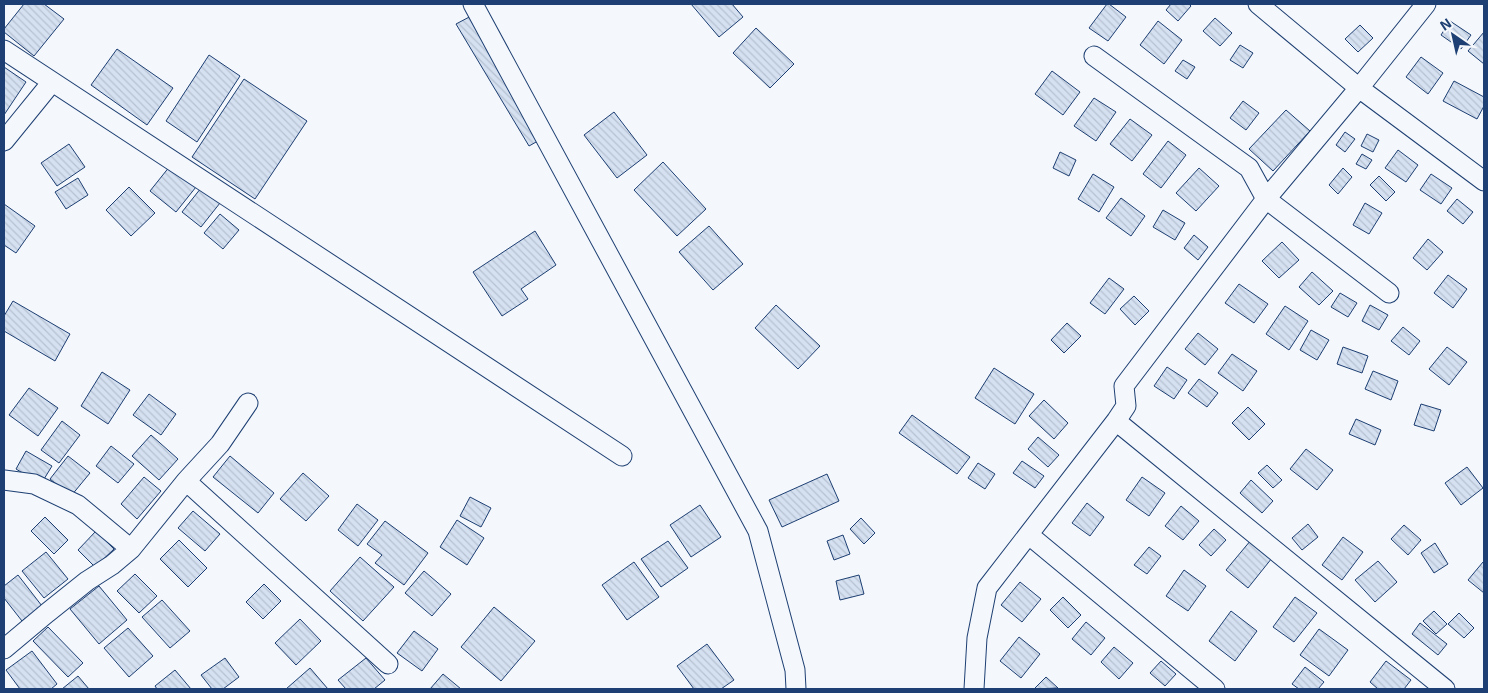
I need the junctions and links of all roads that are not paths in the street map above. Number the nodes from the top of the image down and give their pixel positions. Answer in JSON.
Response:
{"nodes":[{"id":1,"x":474,"y":4,"type":"edge"},
{"id":2,"x":1258,"y":4,"type":"edge"},
{"id":3,"x":1426,"y":4,"type":"edge"},
{"id":4,"x":4,"y":50,"type":"edge"},
{"id":5,"x":1094,"y":56,"type":"dead end"},
{"id":6,"x":52,"y":82,"type":"junction"},
{"id":7,"x":1359,"y":88,"type":"junction"},
{"id":8,"x":4,"y":141,"type":"edge"},
{"id":9,"x":1484,"y":181,"type":"edge"},
{"id":10,"x":1266,"y":199,"type":"junction"},
{"id":11,"x":1389,"y":293,"type":"dead end"},
{"id":12,"x":248,"y":403,"type":"dead end"},
{"id":13,"x":1116,"y":421,"type":"junction"},
{"id":14,"x":622,"y":456,"type":"dead end"},
{"id":15,"x":4,"y":480,"type":"edge"},
{"id":16,"x":186,"y":481,"type":"junction"},
{"id":17,"x":1029,"y":535,"type":"junction"},
{"id":18,"x":131,"y":549,"type":"junction"},
{"id":19,"x":4,"y":648,"type":"edge"},
{"id":20,"x":388,"y":664,"type":"dead end"},
{"id":21,"x":975,"y":688,"type":"edge"},
{"id":22,"x":796,"y":689,"type":"edge"},
{"id":23,"x":1215,"y":689,"type":"edge"},
{"id":24,"x":1444,"y":689,"type":"edge"}],
"edges":[{"from":1,"to":22,"type":"street"},
{"from":2,"to":7,"type":"street"},
{"from":3,"to":7,"type":"street"},
{"from":4,"to":6,"type":"street"},
{"from":5,"to":10,"type":"street"},
{"from":6,"to":8,"type":"street"},
{"from":6,"to":14,"type":"street"},
{"from":7,"to":9,"type":"street"},
{"from":7,"to":10,"type":"street"},
{"from":10,"to":11,"type":"street"},
{"from":10,"to":13,"type":"street"},
{"from":12,"to":16,"type":"street"},
{"from":13,"to":17,"type":"street"},
{"from":13,"to":24,"type":"street"},
{"from":15,"to":18,"type":"street"},
{"from":16,"to":18,"type":"street"},
{"from":16,"to":20,"type":"street"},
{"from":17,"to":21,"type":"street"},
{"from":17,"to":23,"type":"street"},
{"from":18,"to":19,"type":"street"}]}
